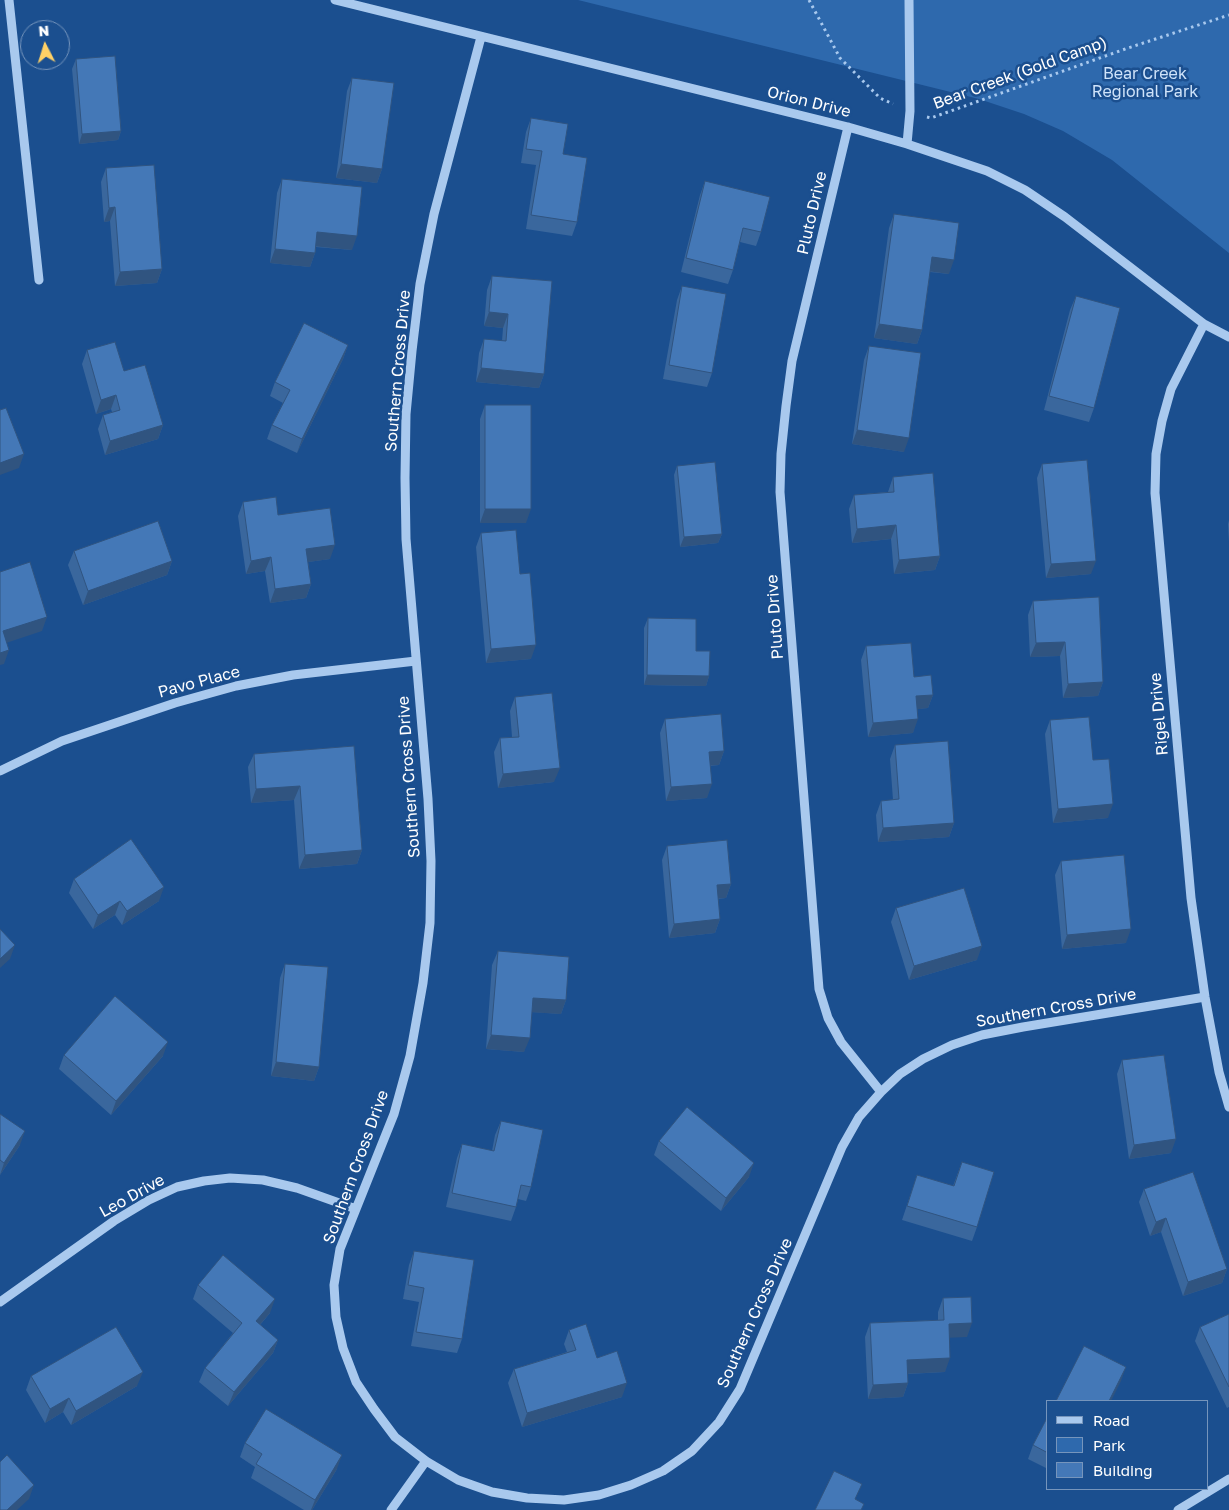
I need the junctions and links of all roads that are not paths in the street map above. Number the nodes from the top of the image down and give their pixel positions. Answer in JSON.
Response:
{"nodes":[{"id":1,"x":9,"y":0,"type":"edge"},
{"id":2,"x":335,"y":0,"type":"edge"},
{"id":3,"x":909,"y":0,"type":"edge"},
{"id":4,"x":481,"y":37,"type":"junction"},
{"id":5,"x":848,"y":127,"type":"junction"},
{"id":6,"x":907,"y":144,"type":"junction"},
{"id":7,"x":39,"y":280,"type":"dead end"},
{"id":8,"x":1204,"y":324,"type":"junction"},
{"id":9,"x":1229,"y":337,"type":"edge"},
{"id":10,"x":416,"y":661,"type":"junction"},
{"id":11,"x":0,"y":771,"type":"edge"},
{"id":12,"x":1205,"y":997,"type":"junction"},
{"id":13,"x":881,"y":1092,"type":"junction"},
{"id":14,"x":1229,"y":1107,"type":"edge"},
{"id":15,"x":356,"y":1209,"type":"junction"},
{"id":16,"x":0,"y":1302,"type":"edge"},
{"id":17,"x":426,"y":1461,"type":"junction"},
{"id":18,"x":1229,"y":1479,"type":"edge"},
{"id":19,"x":391,"y":1510,"type":"edge"},
{"id":20,"x":1178,"y":1510,"type":"edge"}],
"edges":[{"from":1,"to":7,"type":"street"},
{"from":2,"to":4,"type":"street","name":"Orion Drive"},
{"from":3,"to":6,"type":"street"},
{"from":4,"to":5,"type":"street","name":"Orion Drive"},
{"from":4,"to":10,"type":"street","name":"Southern Cross Drive"},
{"from":5,"to":6,"type":"street","name":"Orion Drive"},
{"from":5,"to":13,"type":"street","name":"Pluto Drive"},
{"from":6,"to":8,"type":"street","name":"Orion Drive"},
{"from":8,"to":9,"type":"street","name":"Orion Drive"},
{"from":8,"to":12,"type":"street","name":"Rigel Drive"},
{"from":10,"to":11,"type":"street","name":"Pavo Place"},
{"from":10,"to":15,"type":"street","name":"Southern Cross Drive"},
{"from":12,"to":13,"type":"street","name":"Southern Cross Drive"},
{"from":12,"to":14,"type":"street","name":"Rigel Drive"},
{"from":13,"to":17,"type":"street","name":"Southern Cross Drive"},
{"from":15,"to":16,"type":"street","name":"Leo Drive"},
{"from":15,"to":17,"type":"street","name":"Southern Cross Drive"},
{"from":17,"to":19,"type":"street"},
{"from":18,"to":20,"type":"street"}]}
